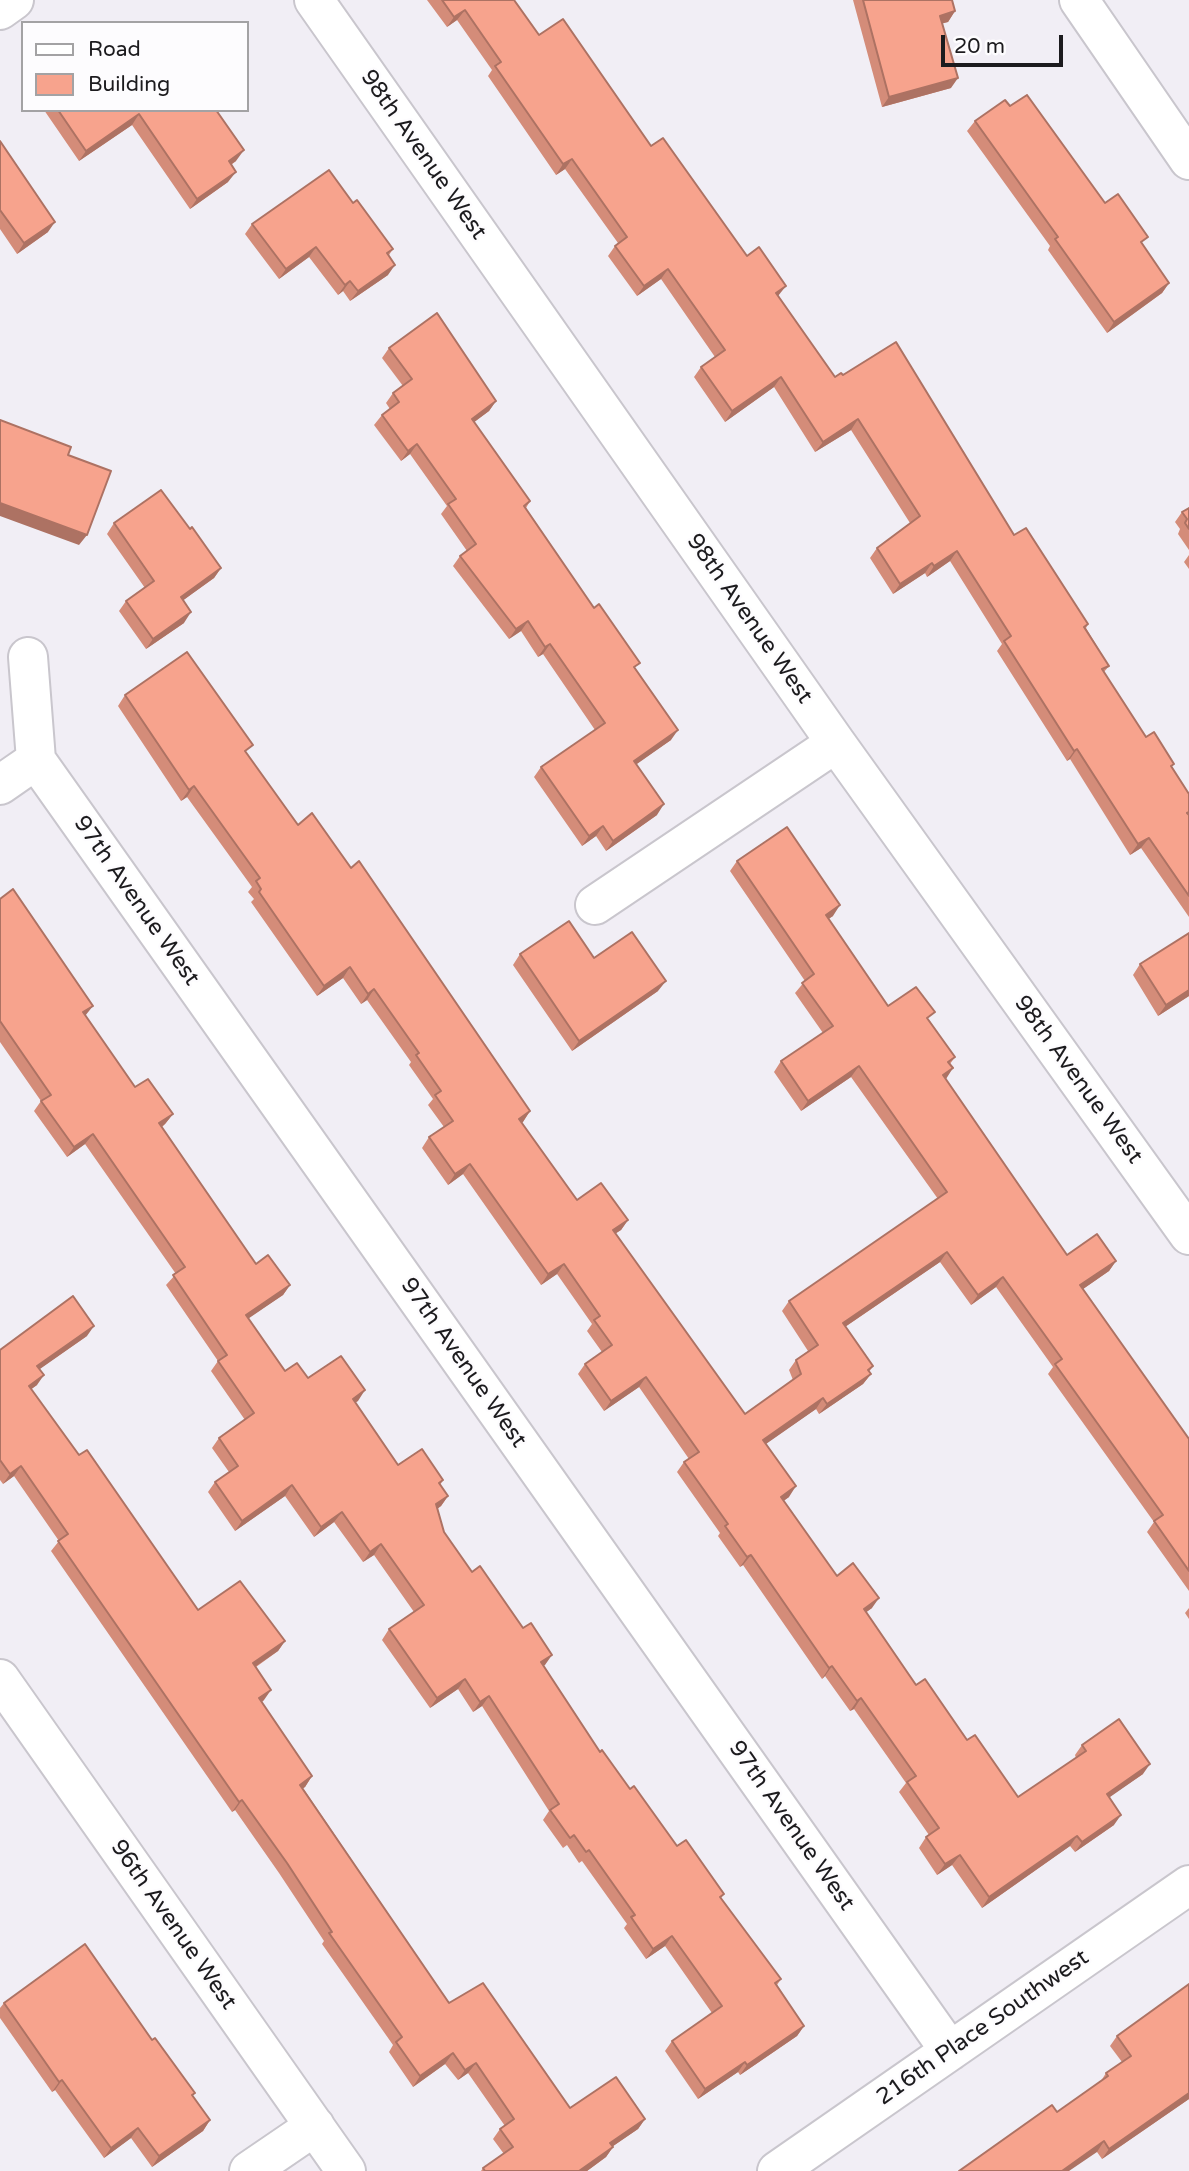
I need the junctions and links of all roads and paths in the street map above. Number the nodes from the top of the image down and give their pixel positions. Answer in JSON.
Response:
{"nodes":[{"id":1,"x":14,"y":0,"type":"edge"},
{"id":2,"x":314,"y":0,"type":"edge"},
{"id":3,"x":1079,"y":0,"type":"edge"},
{"id":4,"x":0,"y":10,"type":"edge"},
{"id":5,"x":1189,"y":160,"type":"edge"},
{"id":6,"x":28,"y":657,"type":"dead end"},
{"id":7,"x":836,"y":743,"type":"junction"},
{"id":8,"x":36,"y":760,"type":"junction"},
{"id":9,"x":0,"y":785,"type":"edge"},
{"id":10,"x":595,"y":905,"type":"dead end"},
{"id":11,"x":1189,"y":1235,"type":"edge"},
{"id":12,"x":0,"y":1679,"type":"edge"},
{"id":13,"x":1189,"y":1885,"type":"edge"},
{"id":14,"x":950,"y":2051,"type":"junction"},
{"id":15,"x":315,"y":2126,"type":"junction"},
{"id":16,"x":249,"y":2171,"type":"edge"},
{"id":17,"x":346,"y":2171,"type":"edge"},
{"id":18,"x":777,"y":2171,"type":"edge"}],
"edges":[{"from":1,"to":4,"type":"street"},
{"from":2,"to":7,"type":"street","name":"98th Avenue West"},
{"from":3,"to":5,"type":"street"},
{"from":6,"to":8,"type":"street"},
{"from":7,"to":10,"type":"street"},
{"from":7,"to":11,"type":"street","name":"98th Avenue West"},
{"from":8,"to":9,"type":"street"},
{"from":8,"to":14,"type":"street","name":"97th Avenue West"},
{"from":12,"to":15,"type":"street","name":"96th Avenue West"},
{"from":13,"to":14,"type":"street","name":"216th Place Southwest"},
{"from":14,"to":18,"type":"street","name":"216th Place Southwest"},
{"from":15,"to":16,"type":"street"},
{"from":15,"to":17,"type":"street","name":"96th Avenue West"}]}
